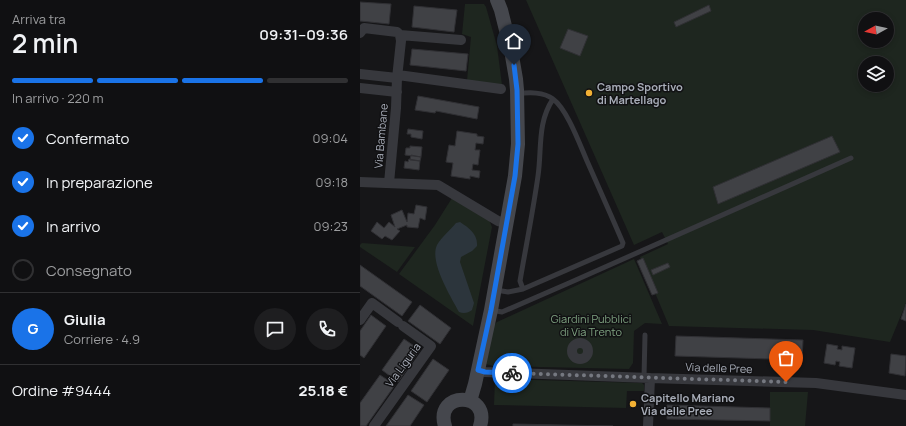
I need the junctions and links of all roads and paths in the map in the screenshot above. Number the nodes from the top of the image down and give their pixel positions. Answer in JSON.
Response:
{"nodes":[{"id":1,"x":497,"y":0,"type":"edge"},
{"id":2,"x":360,"y":33,"type":"edge"},
{"id":3,"x":400,"y":35,"type":"junction"},
{"id":4,"x":461,"y":40,"type":"dead end"},
{"id":5,"x":360,"y":74,"type":"edge"},
{"id":6,"x":398,"y":76,"type":"junction"},
{"id":7,"x":360,"y":88,"type":"edge"},
{"id":8,"x":501,"y":89,"type":"dead end"},
{"id":9,"x":397,"y":92,"type":"junction"},
{"id":10,"x":517,"y":94,"type":"junction"},
{"id":11,"x":553,"y":99,"type":"junction"},
{"id":12,"x":851,"y":158,"type":"dead end"},
{"id":13,"x":360,"y":182,"type":"edge"},
{"id":14,"x":389,"y":183,"type":"junction"},
{"id":15,"x":507,"y":223,"type":"junction"},
{"id":16,"x":523,"y":289,"type":"junction"},
{"id":17,"x":494,"y":290,"type":"junction"},
{"id":18,"x":491,"y":310,"type":"junction"},
{"id":19,"x":360,"y":320,"type":"edge"},
{"id":20,"x":646,"y":335,"type":"dead end"},
{"id":21,"x":478,"y":370,"type":"junction"},
{"id":22,"x":647,"y":378,"type":"junction"},
{"id":23,"x":906,"y":395,"type":"edge"},
{"id":24,"x":470,"y":401,"type":"junction"},
{"id":25,"x":374,"y":426,"type":"edge"},
{"id":26,"x":445,"y":426,"type":"edge"},
{"id":27,"x":480,"y":426,"type":"edge"},
{"id":28,"x":648,"y":426,"type":"edge"}],
"edges":[{"from":1,"to":10,"type":"street"},
{"from":2,"to":3,"type":"street"},
{"from":3,"to":4,"type":"street"},
{"from":3,"to":6,"type":"street","name":"Via Bambane"},
{"from":5,"to":6,"type":"street"},
{"from":6,"to":8,"type":"street"},
{"from":6,"to":9,"type":"street","name":"Via Bambane"},
{"from":7,"to":9,"type":"street","name":"Via Bambane"},
{"from":9,"to":14,"type":"street","name":"Via Bambane"},
{"from":10,"to":11,"type":"lane"},
{"from":10,"to":15,"type":"street"},
{"from":11,"to":16,"type":"lane"},
{"from":11,"to":16,"type":"lane"},
{"from":12,"to":18,"type":"lane"},
{"from":13,"to":14,"type":"street","name":"Via Bambane"},
{"from":14,"to":15,"type":"street","name":"Via Bambane"},
{"from":15,"to":17,"type":"street"},
{"from":16,"to":17,"type":"lane"},
{"from":17,"to":18,"type":"street"},
{"from":18,"to":21,"type":"street"},
{"from":19,"to":25,"type":"street","name":"Via Liguria"},
{"from":20,"to":22,"type":"lane"},
{"from":21,"to":22,"type":"street","name":"Via delle Pree"},
{"from":21,"to":24,"type":"street"},
{"from":22,"to":23,"type":"street","name":"Via delle Pree"},
{"from":22,"to":28,"type":"street"},
{"from":24,"to":26,"type":"street"},
{"from":24,"to":27,"type":"street"}]}
